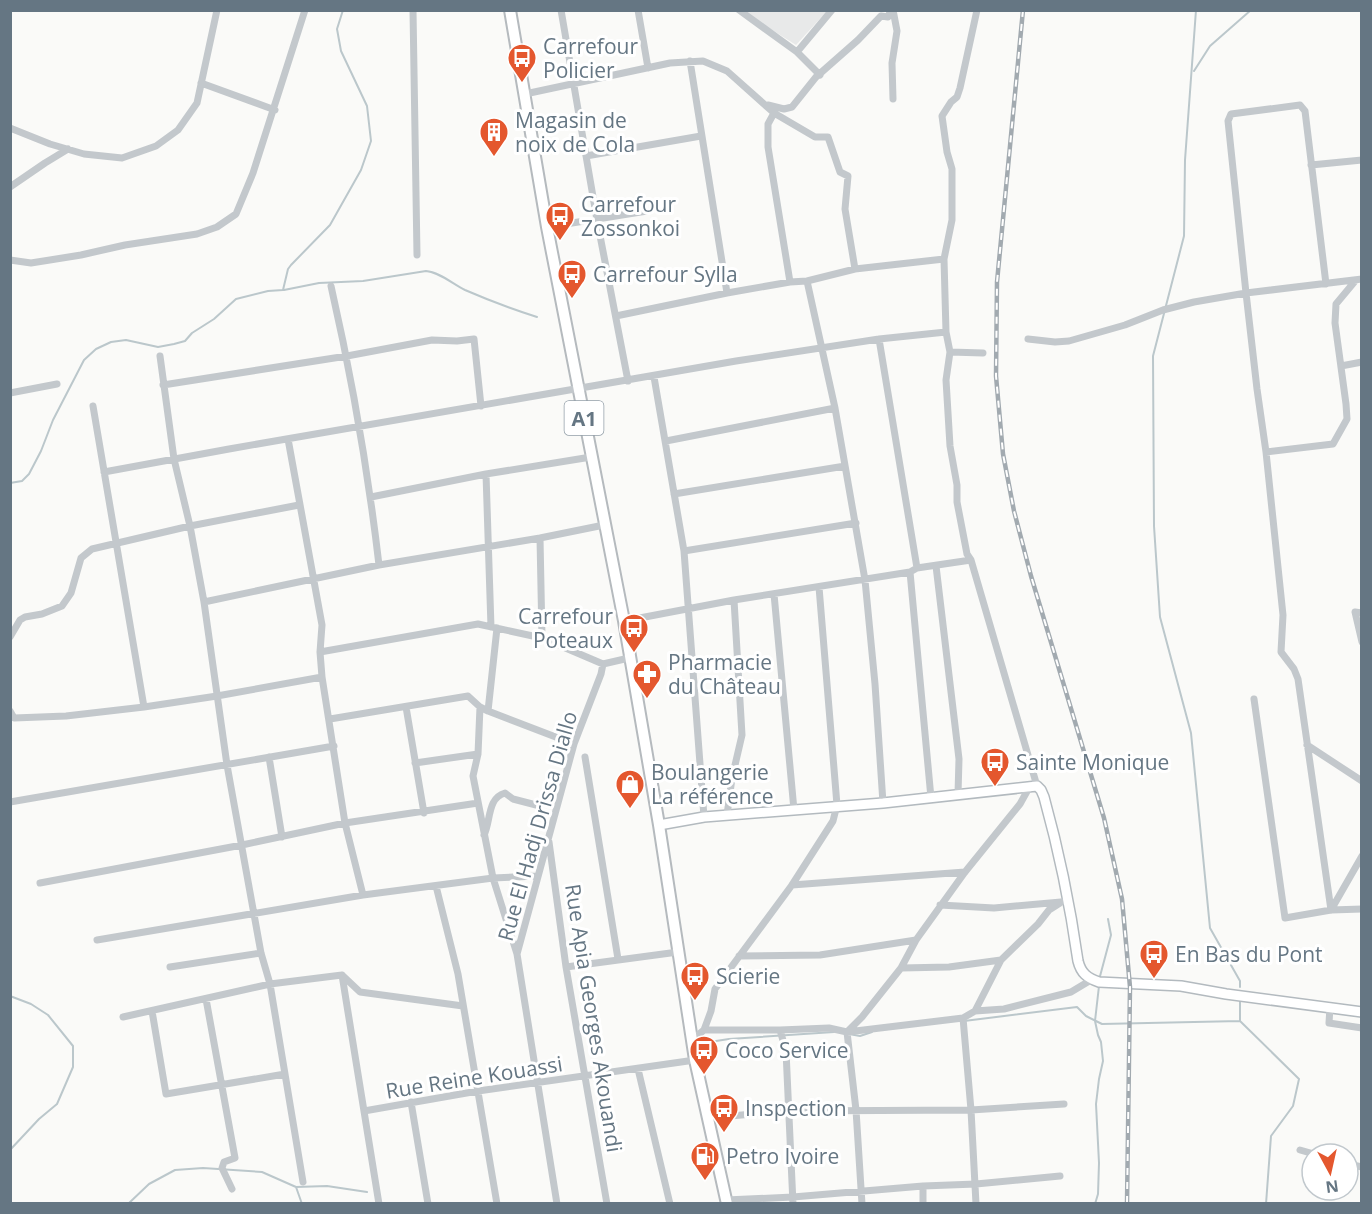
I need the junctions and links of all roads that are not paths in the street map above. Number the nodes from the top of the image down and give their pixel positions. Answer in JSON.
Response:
{"nodes":[{"id":1,"x":217,"y":10,"type":"edge"},
{"id":2,"x":305,"y":10,"type":"edge"},
{"id":3,"x":413,"y":10,"type":"edge"},
{"id":4,"x":510,"y":10,"type":"edge"},
{"id":5,"x":561,"y":10,"type":"edge"},
{"id":6,"x":739,"y":10,"type":"edge"},
{"id":7,"x":832,"y":10,"type":"edge"},
{"id":8,"x":892,"y":10,"type":"edge"},
{"id":9,"x":977,"y":10,"type":"edge"},
{"id":10,"x":640,"y":11,"type":"edge"},
{"id":11,"x":797,"y":52,"type":"junction"},
{"id":12,"x":690,"y":61,"type":"junction"},
{"id":13,"x":648,"y":68,"type":"junction"},
{"id":14,"x":820,"y":75,"type":"junction"},
{"id":15,"x":201,"y":83,"type":"junction"},
{"id":16,"x":574,"y":85,"type":"junction"},
{"id":17,"x":525,"y":94,"type":"junction"},
{"id":18,"x":893,"y":99,"type":"dead end"},
{"id":19,"x":766,"y":105,"type":"junction"},
{"id":20,"x":274,"y":110,"type":"junction"},
{"id":21,"x":774,"y":113,"type":"junction"},
{"id":22,"x":10,"y":128,"type":"edge"},
{"id":23,"x":701,"y":136,"type":"junction"},
{"id":24,"x":68,"y":149,"type":"junction"},
{"id":25,"x":586,"y":156,"type":"junction"},
{"id":26,"x":1362,"y":160,"type":"edge"},
{"id":27,"x":1311,"y":165,"type":"junction"},
{"id":28,"x":10,"y":188,"type":"edge"},
{"id":29,"x":647,"y":211,"type":"dead end"},
{"id":30,"x":597,"y":220,"type":"junction"},
{"id":31,"x":547,"y":227,"type":"junction"},
{"id":32,"x":417,"y":255,"type":"dead end"},
{"id":33,"x":944,"y":259,"type":"junction"},
{"id":34,"x":10,"y":260,"type":"edge"},
{"id":35,"x":855,"y":269,"type":"junction"},
{"id":36,"x":1359,"y":279,"type":"edge"},
{"id":37,"x":807,"y":281,"type":"junction"},
{"id":38,"x":790,"y":282,"type":"junction"},
{"id":39,"x":1326,"y":284,"type":"junction"},
{"id":40,"x":331,"y":286,"type":"dead end"},
{"id":41,"x":727,"y":293,"type":"junction"},
{"id":42,"x":1246,"y":293,"type":"junction"},
{"id":43,"x":616,"y":316,"type":"junction"},
{"id":44,"x":946,"y":332,"type":"junction"},
{"id":45,"x":879,"y":339,"type":"junction"},
{"id":46,"x":1028,"y":339,"type":"dead end"},
{"id":47,"x":822,"y":347,"type":"junction"},
{"id":48,"x":950,"y":352,"type":"junction"},
{"id":49,"x":983,"y":353,"type":"dead end"},
{"id":50,"x":159,"y":356,"type":"dead end"},
{"id":51,"x":347,"y":356,"type":"junction"},
{"id":52,"x":1362,"y":362,"type":"edge"},
{"id":53,"x":1341,"y":366,"type":"junction"},
{"id":54,"x":654,"y":377,"type":"junction"},
{"id":55,"x":628,"y":381,"type":"junction"},
{"id":56,"x":57,"y":384,"type":"dead end"},
{"id":57,"x":163,"y":385,"type":"junction"},
{"id":58,"x":579,"y":390,"type":"junction"},
{"id":59,"x":10,"y":393,"type":"edge"},
{"id":60,"x":93,"y":406,"type":"dead end"},
{"id":61,"x":481,"y":406,"type":"junction"},
{"id":62,"x":835,"y":408,"type":"junction"},
{"id":63,"x":358,"y":426,"type":"junction"},
{"id":64,"x":288,"y":439,"type":"junction"},
{"id":65,"x":666,"y":441,"type":"junction"},
{"id":66,"x":1266,"y":452,"type":"junction"},
{"id":67,"x":591,"y":458,"type":"junction"},
{"id":68,"x":174,"y":459,"type":"junction"},
{"id":69,"x":845,"y":466,"type":"junction"},
{"id":70,"x":104,"y":472,"type":"junction"},
{"id":71,"x":486,"y":474,"type":"junction"},
{"id":72,"x":674,"y":495,"type":"junction"},
{"id":73,"x":371,"y":497,"type":"junction"},
{"id":74,"x":299,"y":505,"type":"junction"},
{"id":75,"x":856,"y":523,"type":"junction"},
{"id":76,"x":604,"y":525,"type":"junction"},
{"id":77,"x":190,"y":526,"type":"junction"},
{"id":78,"x":540,"y":538,"type":"junction"},
{"id":79,"x":116,"y":543,"type":"junction"},
{"id":80,"x":489,"y":546,"type":"junction"},
{"id":81,"x":684,"y":551,"type":"junction"},
{"id":82,"x":970,"y":560,"type":"junction"},
{"id":83,"x":379,"y":565,"type":"junction"},
{"id":84,"x":936,"y":566,"type":"junction"},
{"id":85,"x":913,"y":570,"type":"junction"},
{"id":86,"x":314,"y":578,"type":"junction"},
{"id":87,"x":865,"y":580,"type":"junction"},
{"id":88,"x":819,"y":587,"type":"junction"},
{"id":89,"x":774,"y":594,"type":"junction"},
{"id":90,"x":734,"y":600,"type":"junction"},
{"id":91,"x":204,"y":602,"type":"junction"},
{"id":92,"x":690,"y":608,"type":"junction"},
{"id":93,"x":1362,"y":613,"type":"edge"},
{"id":94,"x":624,"y":621,"type":"junction"},
{"id":95,"x":494,"y":627,"type":"junction"},
{"id":96,"x":10,"y":637,"type":"edge"},
{"id":97,"x":542,"y":638,"type":"junction"},
{"id":98,"x":1362,"y":642,"type":"edge"},
{"id":99,"x":320,"y":652,"type":"junction"},
{"id":100,"x":629,"y":658,"type":"junction"},
{"id":101,"x":603,"y":664,"type":"junction"},
{"id":102,"x":322,"y":677,"type":"junction"},
{"id":103,"x":217,"y":696,"type":"junction"},
{"id":104,"x":1254,"y":699,"type":"dead end"},
{"id":105,"x":144,"y":707,"type":"junction"},
{"id":106,"x":406,"y":707,"type":"junction"},
{"id":107,"x":480,"y":707,"type":"junction"},
{"id":108,"x":10,"y":711,"type":"edge"},
{"id":109,"x":488,"y":711,"type":"junction"},
{"id":110,"x":330,"y":719,"type":"junction"},
{"id":111,"x":574,"y":744,"type":"junction"},
{"id":112,"x":334,"y":746,"type":"junction"},
{"id":113,"x":1307,"y":746,"type":"junction"},
{"id":114,"x":478,"y":754,"type":"junction"},
{"id":115,"x":269,"y":757,"type":"junction"},
{"id":116,"x":585,"y":757,"type":"dead end"},
{"id":117,"x":415,"y":763,"type":"junction"},
{"id":118,"x":227,"y":765,"type":"junction"},
{"id":119,"x":1362,"y":781,"type":"edge"},
{"id":120,"x":1033,"y":786,"type":"junction"},
{"id":121,"x":958,"y":794,"type":"junction"},
{"id":122,"x":931,"y":798,"type":"junction"},
{"id":123,"x":10,"y":802,"type":"edge"},
{"id":124,"x":478,"y":803,"type":"junction"},
{"id":125,"x":884,"y":803,"type":"junction"},
{"id":126,"x":837,"y":805,"type":"junction"},
{"id":127,"x":540,"y":807,"type":"dead end"},
{"id":128,"x":794,"y":810,"type":"junction"},
{"id":129,"x":424,"y":813,"type":"junction"},
{"id":130,"x":727,"y":815,"type":"junction"},
{"id":131,"x":704,"y":817,"type":"junction"},
{"id":132,"x":345,"y":823,"type":"junction"},
{"id":133,"x":659,"y":825,"type":"junction"},
{"id":134,"x":484,"y":835,"type":"junction"},
{"id":135,"x":282,"y":837,"type":"junction"},
{"id":136,"x":548,"y":837,"type":"junction"},
{"id":137,"x":242,"y":845,"type":"junction"},
{"id":138,"x":1362,"y":856,"type":"edge"},
{"id":139,"x":965,"y":872,"type":"junction"},
{"id":140,"x":538,"y":876,"type":"junction"},
{"id":141,"x":493,"y":878,"type":"junction"},
{"id":142,"x":40,"y":883,"type":"dead end"},
{"id":143,"x":792,"y":885,"type":"junction"},
{"id":144,"x":436,"y":886,"type":"junction"},
{"id":145,"x":363,"y":895,"type":"junction"},
{"id":146,"x":1065,"y":901,"type":"junction"},
{"id":147,"x":940,"y":905,"type":"junction"},
{"id":148,"x":1362,"y":909,"type":"edge"},
{"id":149,"x":1331,"y":910,"type":"junction"},
{"id":150,"x":253,"y":912,"type":"junction"},
{"id":151,"x":97,"y":940,"type":"dead end"},
{"id":152,"x":916,"y":940,"type":"junction"},
{"id":153,"x":678,"y":952,"type":"junction"},
{"id":154,"x":261,"y":953,"type":"junction"},
{"id":155,"x":517,"y":954,"type":"junction"},
{"id":156,"x":739,"y":956,"type":"junction"},
{"id":157,"x":618,"y":959,"type":"junction"},
{"id":158,"x":1001,"y":960,"type":"junction"},
{"id":159,"x":170,"y":967,"type":"dead end"},
{"id":160,"x":567,"y":967,"type":"junction"},
{"id":161,"x":901,"y":968,"type":"junction"},
{"id":162,"x":342,"y":975,"type":"junction"},
{"id":163,"x":1091,"y":980,"type":"junction"},
{"id":164,"x":270,"y":984,"type":"junction"},
{"id":165,"x":206,"y":999,"type":"junction"},
{"id":166,"x":463,"y":1006,"type":"junction"},
{"id":167,"x":1330,"y":1007,"type":"junction"},
{"id":168,"x":152,"y":1011,"type":"junction"},
{"id":169,"x":975,"y":1011,"type":"junction"},
{"id":170,"x":1362,"y":1012,"type":"edge"},
{"id":171,"x":123,"y":1017,"type":"dead end"},
{"id":172,"x":963,"y":1018,"type":"junction"},
{"id":173,"x":1362,"y":1028,"type":"edge"},
{"id":174,"x":704,"y":1030,"type":"junction"},
{"id":175,"x":780,"y":1030,"type":"junction"},
{"id":176,"x":847,"y":1032,"type":"junction"},
{"id":177,"x":692,"y":1040,"type":"junction"},
{"id":178,"x":695,"y":1060,"type":"junction"},
{"id":179,"x":638,"y":1069,"type":"junction"},
{"id":180,"x":285,"y":1074,"type":"junction"},
{"id":181,"x":585,"y":1077,"type":"junction"},
{"id":182,"x":538,"y":1083,"type":"junction"},
{"id":183,"x":224,"y":1085,"type":"junction"},
{"id":184,"x":478,"y":1091,"type":"junction"},
{"id":185,"x":411,"y":1102,"type":"junction"},
{"id":186,"x":1064,"y":1104,"type":"dead end"},
{"id":187,"x":856,"y":1110,"type":"junction"},
{"id":188,"x":971,"y":1110,"type":"junction"},
{"id":189,"x":364,"y":1111,"type":"junction"},
{"id":190,"x":788,"y":1111,"type":"junction"},
{"id":191,"x":708,"y":1118,"type":"junction"},
{"id":192,"x":1060,"y":1176,"type":"dead end"},
{"id":193,"x":303,"y":1182,"type":"dead end"},
{"id":194,"x":976,"y":1184,"type":"junction"},
{"id":195,"x":923,"y":1186,"type":"junction"},
{"id":196,"x":232,"y":1189,"type":"dead end"},
{"id":197,"x":862,"y":1192,"type":"junction"},
{"id":198,"x":793,"y":1200,"type":"edge"},
{"id":199,"x":726,"y":1202,"type":"edge"},
{"id":200,"x":379,"y":1203,"type":"edge"},
{"id":201,"x":428,"y":1203,"type":"edge"},
{"id":202,"x":497,"y":1203,"type":"edge"},
{"id":203,"x":557,"y":1203,"type":"edge"},
{"id":204,"x":607,"y":1203,"type":"edge"},
{"id":205,"x":670,"y":1203,"type":"edge"},
{"id":206,"x":862,"y":1203,"type":"edge"},
{"id":207,"x":923,"y":1203,"type":"edge"},
{"id":208,"x":976,"y":1203,"type":"edge"}],
"edges":[{"from":1,"to":15,"type":"street"},
{"from":2,"to":20,"type":"street"},
{"from":3,"to":32,"type":"street"},
{"from":4,"to":17,"type":"main road","number":"A1"},
{"from":5,"to":16,"type":"street"},
{"from":6,"to":11,"type":"street"},
{"from":7,"to":11,"type":"street"},
{"from":8,"to":14,"type":"street"},
{"from":8,"to":18,"type":"street"},
{"from":9,"to":33,"type":"street"},
{"from":10,"to":13,"type":"street"},
{"from":11,"to":14,"type":"street"},
{"from":12,"to":13,"type":"street"},
{"from":12,"to":19,"type":"street"},
{"from":12,"to":23,"type":"street"},
{"from":13,"to":16,"type":"street"},
{"from":14,"to":19,"type":"street"},
{"from":15,"to":20,"type":"street"},
{"from":15,"to":24,"type":"street"},
{"from":16,"to":17,"type":"street"},
{"from":16,"to":25,"type":"street"},
{"from":17,"to":31,"type":"main road","number":"A1"},
{"from":19,"to":21,"type":"street"},
{"from":20,"to":34,"type":"street"},
{"from":21,"to":35,"type":"street"},
{"from":21,"to":38,"type":"street"},
{"from":22,"to":24,"type":"street"},
{"from":23,"to":25,"type":"street"},
{"from":23,"to":41,"type":"street"},
{"from":24,"to":28,"type":"street"},
{"from":25,"to":30,"type":"street"},
{"from":26,"to":27,"type":"street"},
{"from":27,"to":39,"type":"street"},
{"from":27,"to":42,"type":"street"},
{"from":29,"to":30,"type":"street"},
{"from":30,"to":31,"type":"street"},
{"from":30,"to":43,"type":"street"},
{"from":31,"to":58,"type":"main road","number":"A1"},
{"from":33,"to":35,"type":"street"},
{"from":33,"to":44,"type":"street"},
{"from":35,"to":37,"type":"street"},
{"from":36,"to":39,"type":"street"},
{"from":36,"to":53,"type":"street"},
{"from":37,"to":38,"type":"street"},
{"from":37,"to":47,"type":"street"},
{"from":38,"to":41,"type":"street"},
{"from":39,"to":42,"type":"street"},
{"from":40,"to":51,"type":"street"},
{"from":41,"to":43,"type":"street"},
{"from":42,"to":46,"type":"street"},
{"from":42,"to":66,"type":"street"},
{"from":43,"to":55,"type":"street"},
{"from":44,"to":45,"type":"street"},
{"from":44,"to":48,"type":"street"},
{"from":45,"to":47,"type":"street"},
{"from":45,"to":85,"type":"street"},
{"from":47,"to":54,"type":"street"},
{"from":47,"to":62,"type":"street"},
{"from":48,"to":49,"type":"street"},
{"from":48,"to":82,"type":"street"},
{"from":50,"to":57,"type":"street"},
{"from":51,"to":57,"type":"street"},
{"from":51,"to":61,"type":"street"},
{"from":51,"to":63,"type":"street"},
{"from":52,"to":53,"type":"street"},
{"from":53,"to":66,"type":"street"},
{"from":54,"to":55,"type":"street"},
{"from":54,"to":65,"type":"street"},
{"from":55,"to":58,"type":"street"},
{"from":56,"to":59,"type":"street"},
{"from":57,"to":68,"type":"street"},
{"from":58,"to":61,"type":"street"},
{"from":58,"to":67,"type":"main road","number":"A1"},
{"from":60,"to":70,"type":"street"},
{"from":61,"to":63,"type":"street"},
{"from":62,"to":65,"type":"street"},
{"from":62,"to":69,"type":"street"},
{"from":63,"to":64,"type":"street"},
{"from":63,"to":73,"type":"street"},
{"from":64,"to":68,"type":"street"},
{"from":64,"to":74,"type":"street"},
{"from":65,"to":72,"type":"street"},
{"from":66,"to":113,"type":"street"},
{"from":67,"to":71,"type":"street"},
{"from":67,"to":76,"type":"main road","number":"A1"},
{"from":68,"to":70,"type":"street"},
{"from":68,"to":77,"type":"street"},
{"from":69,"to":72,"type":"street"},
{"from":69,"to":75,"type":"street"},
{"from":70,"to":79,"type":"street"},
{"from":71,"to":73,"type":"street"},
{"from":71,"to":80,"type":"street"},
{"from":72,"to":81,"type":"street"},
{"from":73,"to":83,"type":"street"},
{"from":74,"to":77,"type":"street"},
{"from":74,"to":86,"type":"street"},
{"from":75,"to":81,"type":"street"},
{"from":75,"to":87,"type":"street"},
{"from":76,"to":78,"type":"street"},
{"from":76,"to":94,"type":"main road","number":"A1"},
{"from":77,"to":79,"type":"street"},
{"from":77,"to":91,"type":"street"},
{"from":78,"to":80,"type":"street"},
{"from":78,"to":97,"type":"street"},
{"from":79,"to":96,"type":"street"},
{"from":79,"to":105,"type":"street"},
{"from":80,"to":83,"type":"street"},
{"from":80,"to":95,"type":"street"},
{"from":81,"to":92,"type":"street"},
{"from":82,"to":84,"type":"street"},
{"from":82,"to":120,"type":"street"},
{"from":83,"to":86,"type":"street"},
{"from":84,"to":85,"type":"street"},
{"from":84,"to":121,"type":"street"},
{"from":85,"to":87,"type":"street"},
{"from":85,"to":122,"type":"street"},
{"from":86,"to":91,"type":"street"},
{"from":86,"to":99,"type":"street"},
{"from":87,"to":88,"type":"street"},
{"from":87,"to":125,"type":"street"},
{"from":88,"to":89,"type":"street"},
{"from":88,"to":126,"type":"street"},
{"from":89,"to":90,"type":"street"},
{"from":89,"to":128,"type":"street"},
{"from":90,"to":92,"type":"street"},
{"from":90,"to":130,"type":"street"},
{"from":91,"to":103,"type":"street"},
{"from":92,"to":94,"type":"street"},
{"from":92,"to":131,"type":"street"},
{"from":93,"to":98,"type":"street"},
{"from":94,"to":100,"type":"main road","number":"A1"},
{"from":95,"to":97,"type":"street"},
{"from":95,"to":99,"type":"street"},
{"from":95,"to":109,"type":"street"},
{"from":97,"to":101,"type":"street"},
{"from":99,"to":102,"type":"street"},
{"from":100,"to":101,"type":"street"},
{"from":100,"to":133,"type":"main road","number":"A1"},
{"from":101,"to":111,"type":"street","name":"Rue El Hadj Drissa Diallo"},
{"from":102,"to":103,"type":"street"},
{"from":102,"to":110,"type":"street"},
{"from":103,"to":105,"type":"street"},
{"from":103,"to":118,"type":"street"},
{"from":104,"to":149,"type":"street"},
{"from":105,"to":108,"type":"street"},
{"from":106,"to":107,"type":"street"},
{"from":106,"to":110,"type":"street"},
{"from":106,"to":117,"type":"street"},
{"from":107,"to":109,"type":"street"},
{"from":107,"to":114,"type":"street"},
{"from":109,"to":111,"type":"street"},
{"from":110,"to":112,"type":"street"},
{"from":111,"to":136,"type":"street","name":"Rue El Hadj Drissa Diallo"},
{"from":112,"to":115,"type":"street"},
{"from":112,"to":132,"type":"street"},
{"from":113,"to":119,"type":"street"},
{"from":113,"to":149,"type":"street"},
{"from":114,"to":117,"type":"street"},
{"from":114,"to":124,"type":"street"},
{"from":115,"to":118,"type":"street"},
{"from":115,"to":135,"type":"street"},
{"from":116,"to":157,"type":"street"},
{"from":117,"to":129,"type":"street"},
{"from":118,"to":123,"type":"street"},
{"from":118,"to":137,"type":"street"},
{"from":120,"to":121,"type":"street"},
{"from":120,"to":139,"type":"street"},
{"from":120,"to":146,"type":"street"},
{"from":121,"to":122,"type":"street"},
{"from":122,"to":125,"type":"street"},
{"from":124,"to":129,"type":"street"},
{"from":124,"to":134,"type":"street"},
{"from":125,"to":126,"type":"street"},
{"from":126,"to":128,"type":"street"},
{"from":126,"to":143,"type":"street"},
{"from":127,"to":134,"type":"street"},
{"from":128,"to":130,"type":"street"},
{"from":129,"to":132,"type":"street"},
{"from":130,"to":131,"type":"street"},
{"from":131,"to":133,"type":"street"},
{"from":132,"to":135,"type":"street"},
{"from":132,"to":145,"type":"street"},
{"from":133,"to":153,"type":"main road","number":"A1"},
{"from":134,"to":141,"type":"street"},
{"from":135,"to":137,"type":"street"},
{"from":136,"to":140,"type":"street","name":"Rue El Hadj Drissa Diallo"},
{"from":136,"to":160,"type":"street","name":"Rue Apia Georges Akouandi"},
{"from":137,"to":142,"type":"street"},
{"from":137,"to":150,"type":"street"},
{"from":138,"to":149,"type":"street"},
{"from":139,"to":143,"type":"street"},
{"from":139,"to":147,"type":"street"},
{"from":140,"to":141,"type":"street"},
{"from":140,"to":155,"type":"street","name":"Rue El Hadj Drissa Diallo"},
{"from":141,"to":144,"type":"street"},
{"from":141,"to":155,"type":"street"},
{"from":143,"to":156,"type":"street"},
{"from":144,"to":145,"type":"street"},
{"from":144,"to":166,"type":"street"},
{"from":145,"to":150,"type":"street"},
{"from":146,"to":147,"type":"street"},
{"from":146,"to":158,"type":"street"},
{"from":146,"to":163,"type":"street"},
{"from":147,"to":152,"type":"street"},
{"from":148,"to":149,"type":"street"},
{"from":150,"to":151,"type":"street"},
{"from":150,"to":154,"type":"street"},
{"from":152,"to":156,"type":"street"},
{"from":152,"to":161,"type":"street"},
{"from":153,"to":157,"type":"street"},
{"from":153,"to":177,"type":"main road","number":"A1"},
{"from":154,"to":159,"type":"street"},
{"from":154,"to":164,"type":"street"},
{"from":155,"to":182,"type":"street","name":"Rue El Hadj Drissa Diallo"},
{"from":156,"to":174,"type":"street"},
{"from":157,"to":160,"type":"street"},
{"from":158,"to":161,"type":"street"},
{"from":158,"to":169,"type":"street"},
{"from":160,"to":181,"type":"street","name":"Rue Apia Georges Akouandi"},
{"from":161,"to":176,"type":"street"},
{"from":162,"to":164,"type":"street"},
{"from":162,"to":166,"type":"street"},
{"from":162,"to":189,"type":"street"},
{"from":163,"to":167,"type":"street"},
{"from":163,"to":169,"type":"street"},
{"from":164,"to":165,"type":"street"},
{"from":164,"to":180,"type":"street"},
{"from":165,"to":168,"type":"street"},
{"from":165,"to":183,"type":"street"},
{"from":166,"to":184,"type":"street"},
{"from":167,"to":170,"type":"street"},
{"from":167,"to":173,"type":"street"},
{"from":168,"to":171,"type":"street"},
{"from":168,"to":183,"type":"street"},
{"from":169,"to":172,"type":"street"},
{"from":172,"to":176,"type":"street"},
{"from":172,"to":188,"type":"street"},
{"from":174,"to":175,"type":"street"},
{"from":174,"to":177,"type":"street"},
{"from":175,"to":176,"type":"street"},
{"from":175,"to":190,"type":"street"},
{"from":176,"to":187,"type":"street"},
{"from":177,"to":178,"type":"main road","number":"A1"},
{"from":178,"to":179,"type":"street","name":"Rue Reine Kouassi"},
{"from":178,"to":191,"type":"main road","number":"A1"},
{"from":179,"to":181,"type":"street","name":"Rue Reine Kouassi"},
{"from":179,"to":205,"type":"street"},
{"from":180,"to":183,"type":"street"},
{"from":180,"to":193,"type":"street"},
{"from":181,"to":182,"type":"street","name":"Rue Reine Kouassi"},
{"from":181,"to":204,"type":"street","name":"Rue Apia Georges Akouandi"},
{"from":182,"to":184,"type":"street","name":"Rue Reine Kouassi"},
{"from":182,"to":203,"type":"street","name":"Rue El Hadj Drissa Diallo"},
{"from":183,"to":196,"type":"street"},
{"from":184,"to":185,"type":"street","name":"Rue Reine Kouassi"},
{"from":184,"to":202,"type":"street"},
{"from":185,"to":189,"type":"street","name":"Rue Reine Kouassi"},
{"from":185,"to":201,"type":"street"},
{"from":186,"to":188,"type":"street"},
{"from":187,"to":188,"type":"street"},
{"from":187,"to":190,"type":"street"},
{"from":187,"to":197,"type":"street"},
{"from":188,"to":194,"type":"street"},
{"from":189,"to":200,"type":"street"},
{"from":190,"to":191,"type":"street"},
{"from":190,"to":198,"type":"street"},
{"from":191,"to":199,"type":"main road","number":"A1"},
{"from":192,"to":194,"type":"street"},
{"from":194,"to":195,"type":"street"},
{"from":194,"to":208,"type":"street"},
{"from":195,"to":197,"type":"street"},
{"from":195,"to":207,"type":"street"},
{"from":197,"to":198,"type":"street"},
{"from":197,"to":206,"type":"street"},
{"from":198,"to":199,"type":"street"}]}
